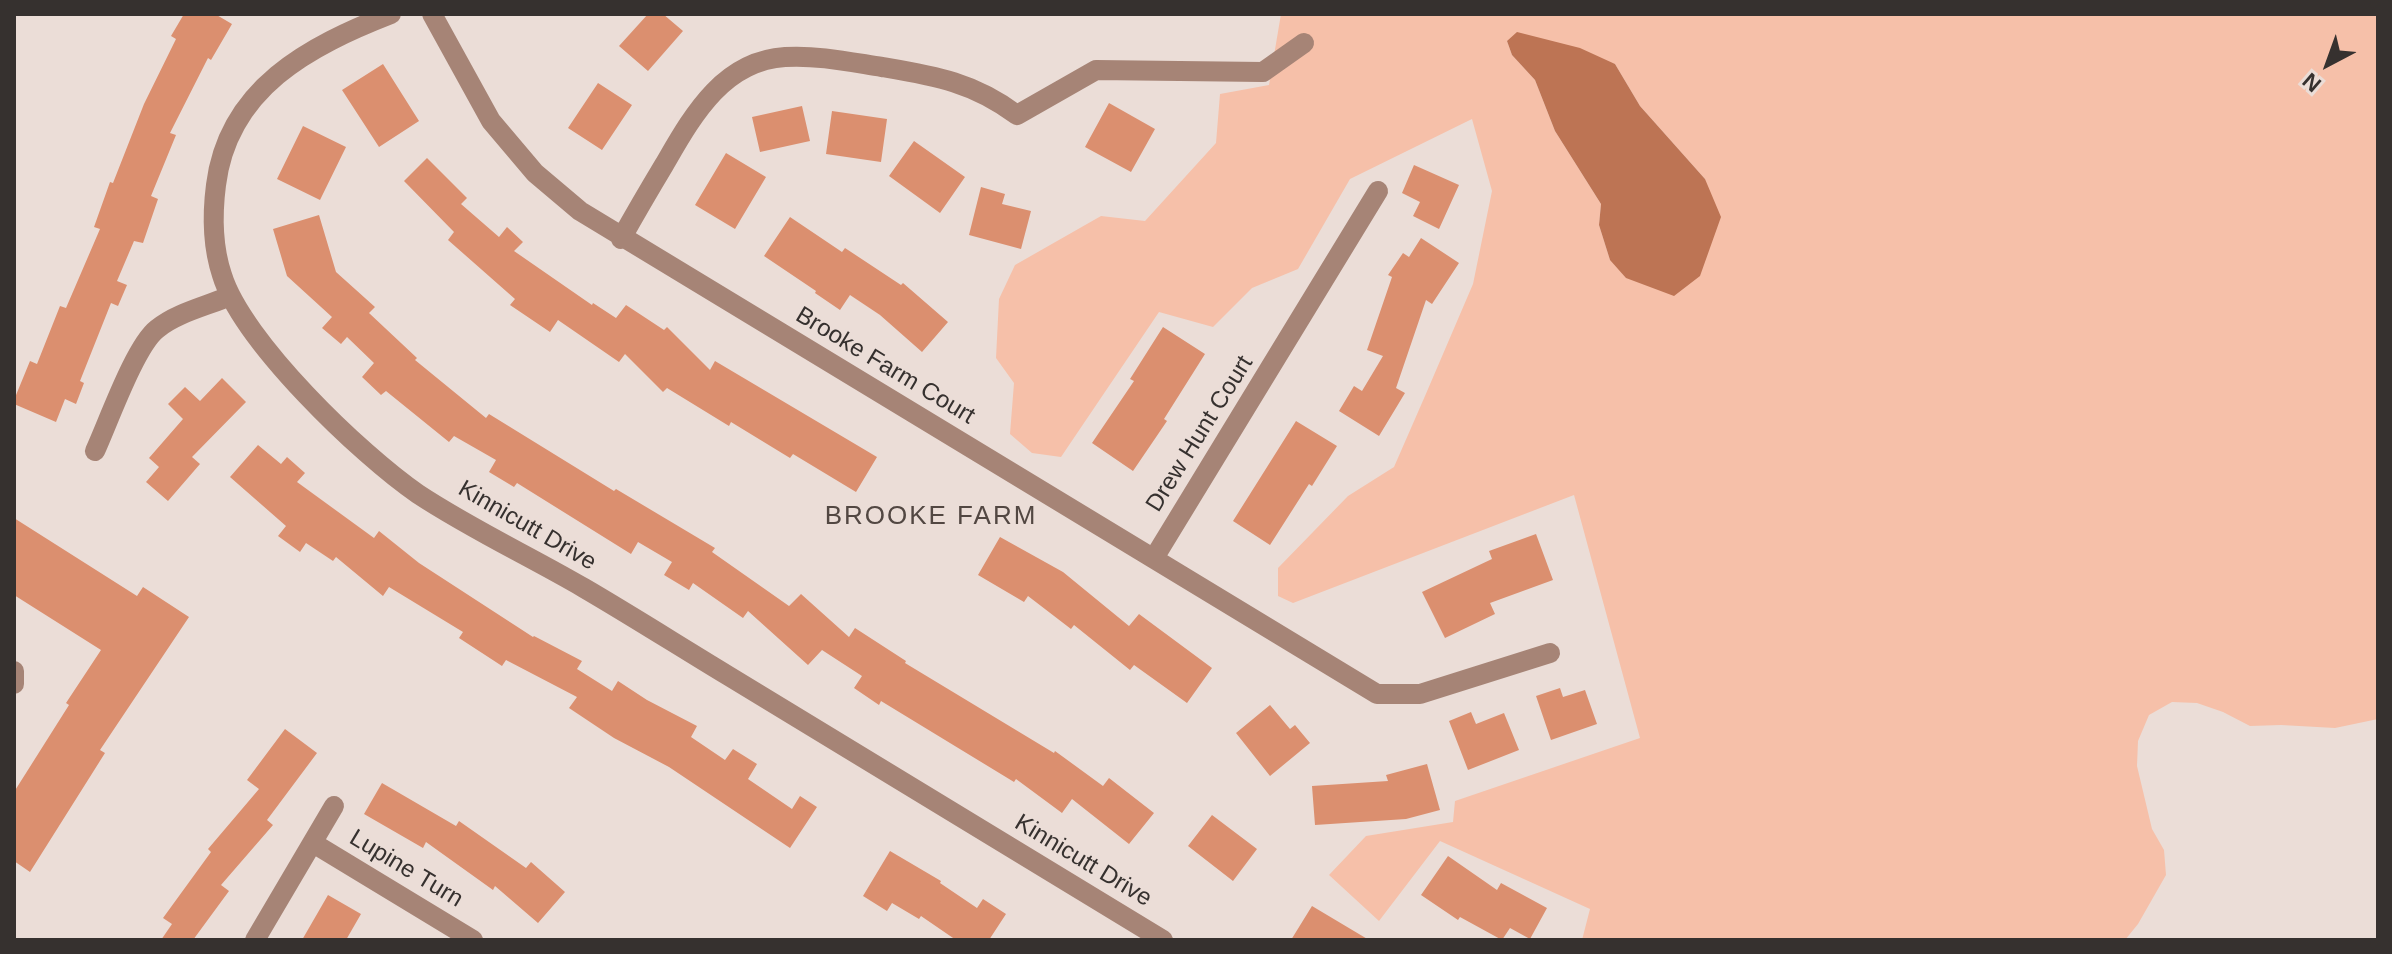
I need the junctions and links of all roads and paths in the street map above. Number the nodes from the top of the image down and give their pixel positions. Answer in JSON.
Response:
{"nodes":[{"id":1,"x":391,"y":14,"type":"edge"},
{"id":2,"x":432,"y":14,"type":"edge"},
{"id":3,"x":1304,"y":43,"type":"dead end"},
{"id":4,"x":1378,"y":191,"type":"dead end"},
{"id":5,"x":621,"y":239,"type":"junction"},
{"id":6,"x":230,"y":296,"type":"junction"},
{"id":7,"x":95,"y":451,"type":"dead end"},
{"id":8,"x":1154,"y":558,"type":"junction"},
{"id":9,"x":1550,"y":653,"type":"dead end"},
{"id":10,"x":14,"y":671,"type":"edge"},
{"id":11,"x":14,"y":684,"type":"edge"},
{"id":12,"x":334,"y":806,"type":"dead end"},
{"id":13,"x":313,"y":843,"type":"junction"},
{"id":14,"x":255,"y":940,"type":"edge"},
{"id":15,"x":473,"y":940,"type":"edge"},
{"id":16,"x":1163,"y":940,"type":"edge"}],
"edges":[{"from":1,"to":6,"type":"street","name":"Kinnicutt Drive"},
{"from":2,"to":5,"type":"street","name":"Brooke Farm Court"},
{"from":3,"to":5,"type":"street"},
{"from":4,"to":8,"type":"street","name":"Drew Hunt Court"},
{"from":5,"to":8,"type":"street","name":"Brooke Farm Court"},
{"from":6,"to":7,"type":"street"},
{"from":6,"to":16,"type":"street","name":"Kinnicutt Drive"},
{"from":8,"to":9,"type":"street","name":"Brooke Farm Court"},
{"from":10,"to":11,"type":"street"},
{"from":12,"to":13,"type":"street","name":"Lupine Turn"},
{"from":13,"to":14,"type":"street","name":"Lupine Turn"},
{"from":13,"to":15,"type":"street","name":"Lupine Turn"}]}
